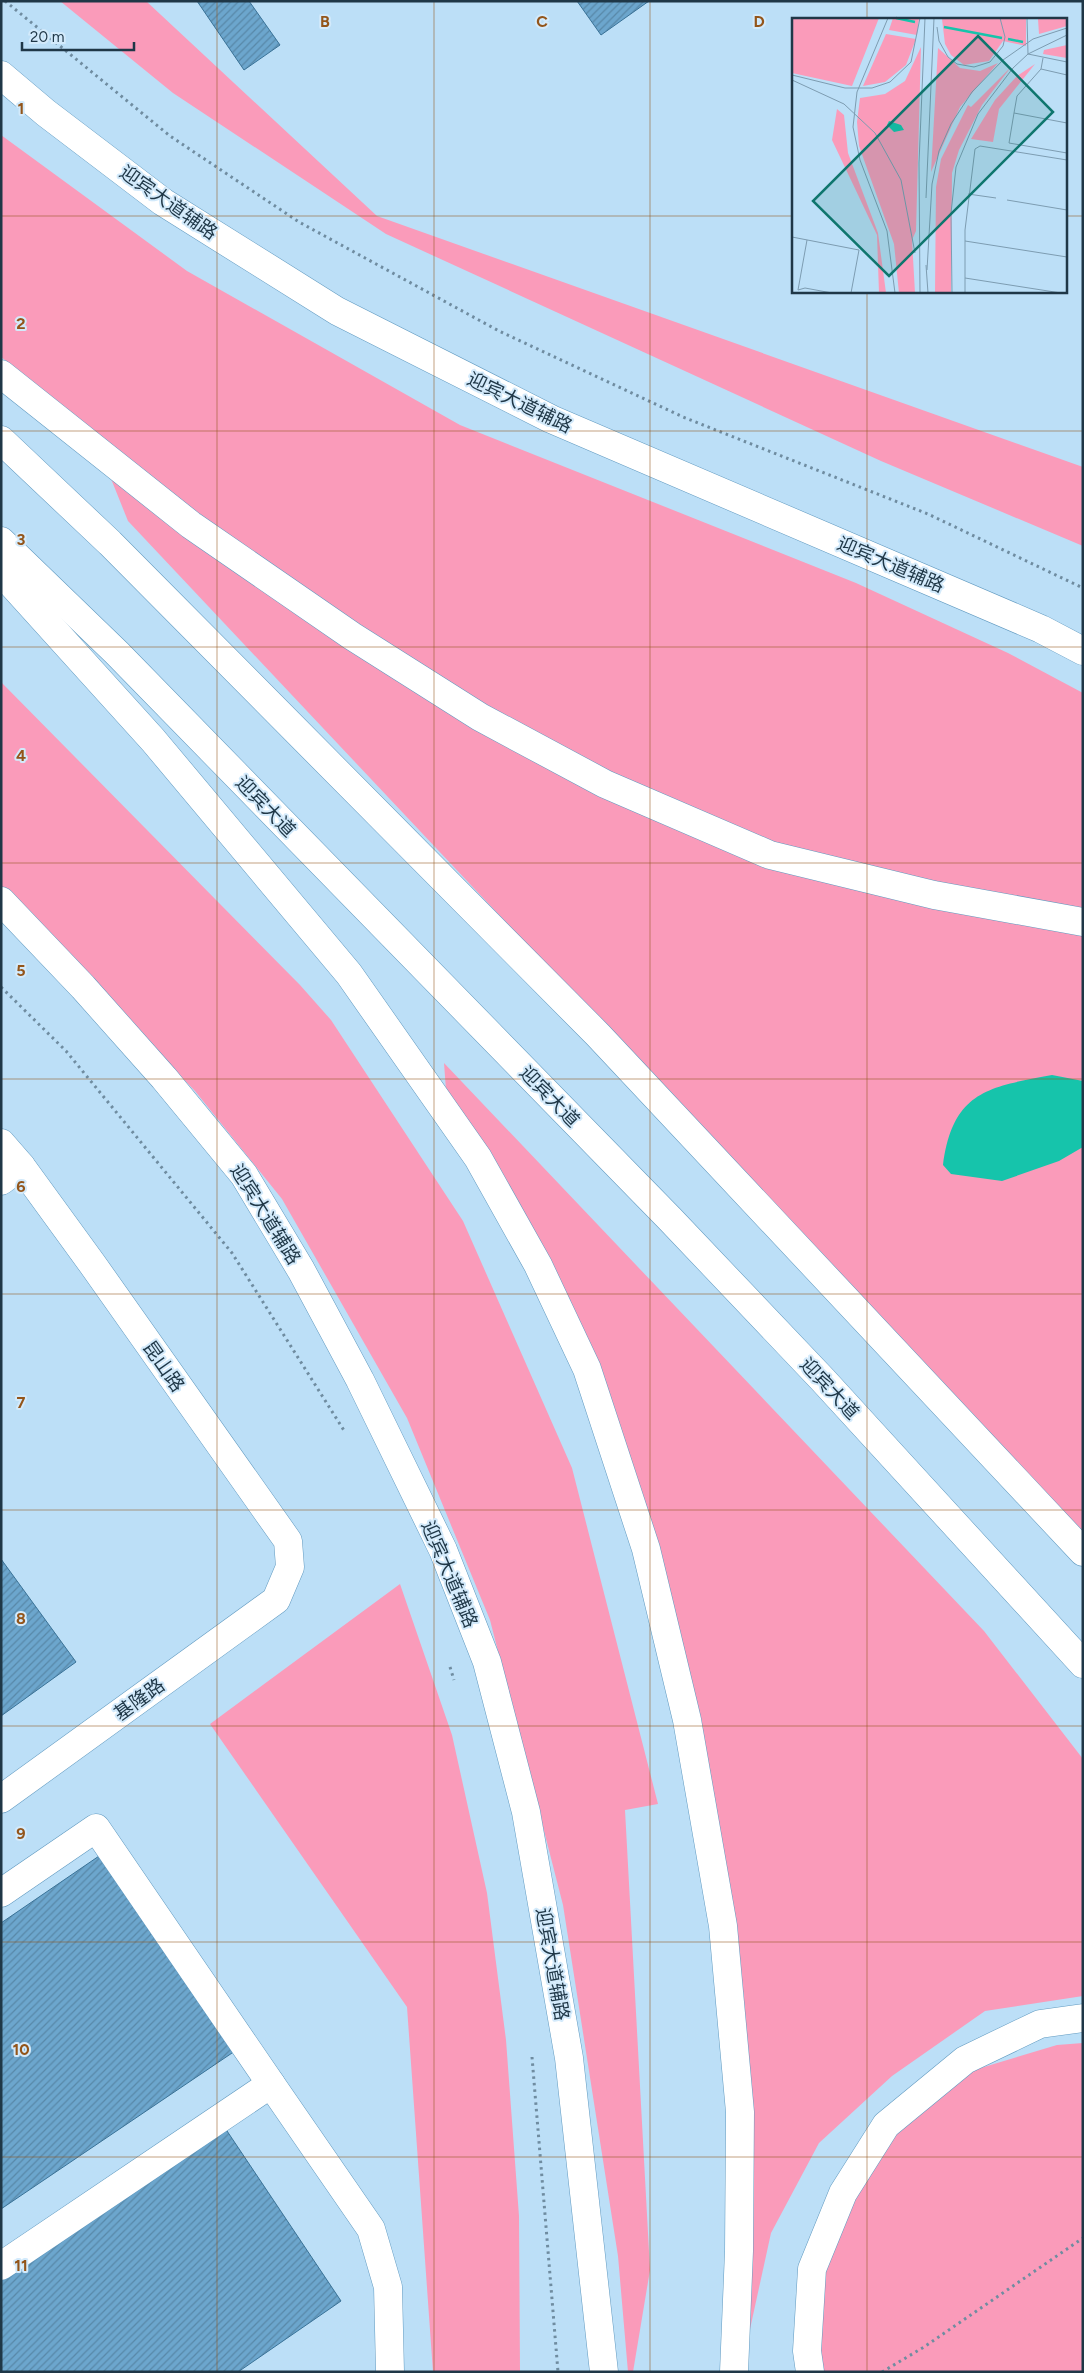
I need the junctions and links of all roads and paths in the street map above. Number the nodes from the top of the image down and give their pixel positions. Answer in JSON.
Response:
{"nodes":[{"id":1,"x":5,"y":1,"type":"edge"},
{"id":2,"x":1,"y":75,"type":"edge"},
{"id":3,"x":1,"y":374,"type":"edge"},
{"id":4,"x":1,"y":440,"type":"edge"},
{"id":5,"x":1,"y":541,"type":"edge"},
{"id":6,"x":1,"y":572,"type":"edge"},
{"id":7,"x":1083,"y":588,"type":"edge"},
{"id":8,"x":1083,"y":651,"type":"edge"},
{"id":9,"x":1,"y":902,"type":"edge"},
{"id":10,"x":1083,"y":922,"type":"edge"},
{"id":11,"x":1,"y":987,"type":"edge"},
{"id":12,"x":1,"y":1143,"type":"edge"},
{"id":13,"x":11,"y":1174,"type":"edge"},
{"id":14,"x":349,"y":1438,"type":"dead end"},
{"id":15,"x":1083,"y":1552,"type":"edge"},
{"id":16,"x":276,"y":1600,"type":"joint"},
{"id":17,"x":1083,"y":1664,"type":"edge"},
{"id":18,"x":450,"y":1665,"type":"dead end"},
{"id":19,"x":456,"y":1684,"type":"dead end"},
{"id":20,"x":1,"y":1799,"type":"edge"},
{"id":21,"x":1,"y":1893,"type":"edge"},
{"id":22,"x":1083,"y":2018,"type":"edge"},
{"id":23,"x":532,"y":2048,"type":"dead end"},
{"id":24,"x":271,"y":2084,"type":"junction"},
{"id":25,"x":1083,"y":2238,"type":"edge"},
{"id":26,"x":1,"y":2266,"type":"edge"},
{"id":27,"x":390,"y":2372,"type":"edge"},
{"id":28,"x":558,"y":2372,"type":"edge"},
{"id":29,"x":604,"y":2372,"type":"edge"},
{"id":30,"x":734,"y":2372,"type":"edge"},
{"id":31,"x":810,"y":2372,"type":"edge"},
{"id":32,"x":882,"y":2372,"type":"edge"}],
"edges":[{"from":1,"to":7,"type":"path"},
{"from":2,"to":8,"type":"main road","name":"迎宾大道辅路"},
{"from":3,"to":10,"type":"main road"},
{"from":4,"to":15,"type":"main road"},
{"from":5,"to":17,"type":"main road","name":"迎宾大道"},
{"from":6,"to":30,"type":"main road"},
{"from":9,"to":29,"type":"main road","name":"迎宾大道辅路"},
{"from":11,"to":14,"type":"path"},
{"from":12,"to":13,"type":"main road","name":"昆山路"},
{"from":13,"to":16,"type":"main road","name":"昆山路"},
{"from":16,"to":20,"type":"main road","name":"基隆路"},
{"from":18,"to":19,"type":"path"},
{"from":21,"to":24,"type":"main road"},
{"from":22,"to":31,"type":"main road"},
{"from":23,"to":28,"type":"path"},
{"from":24,"to":26,"type":"main road"},
{"from":24,"to":27,"type":"main road"},
{"from":25,"to":32,"type":"path"}]}
